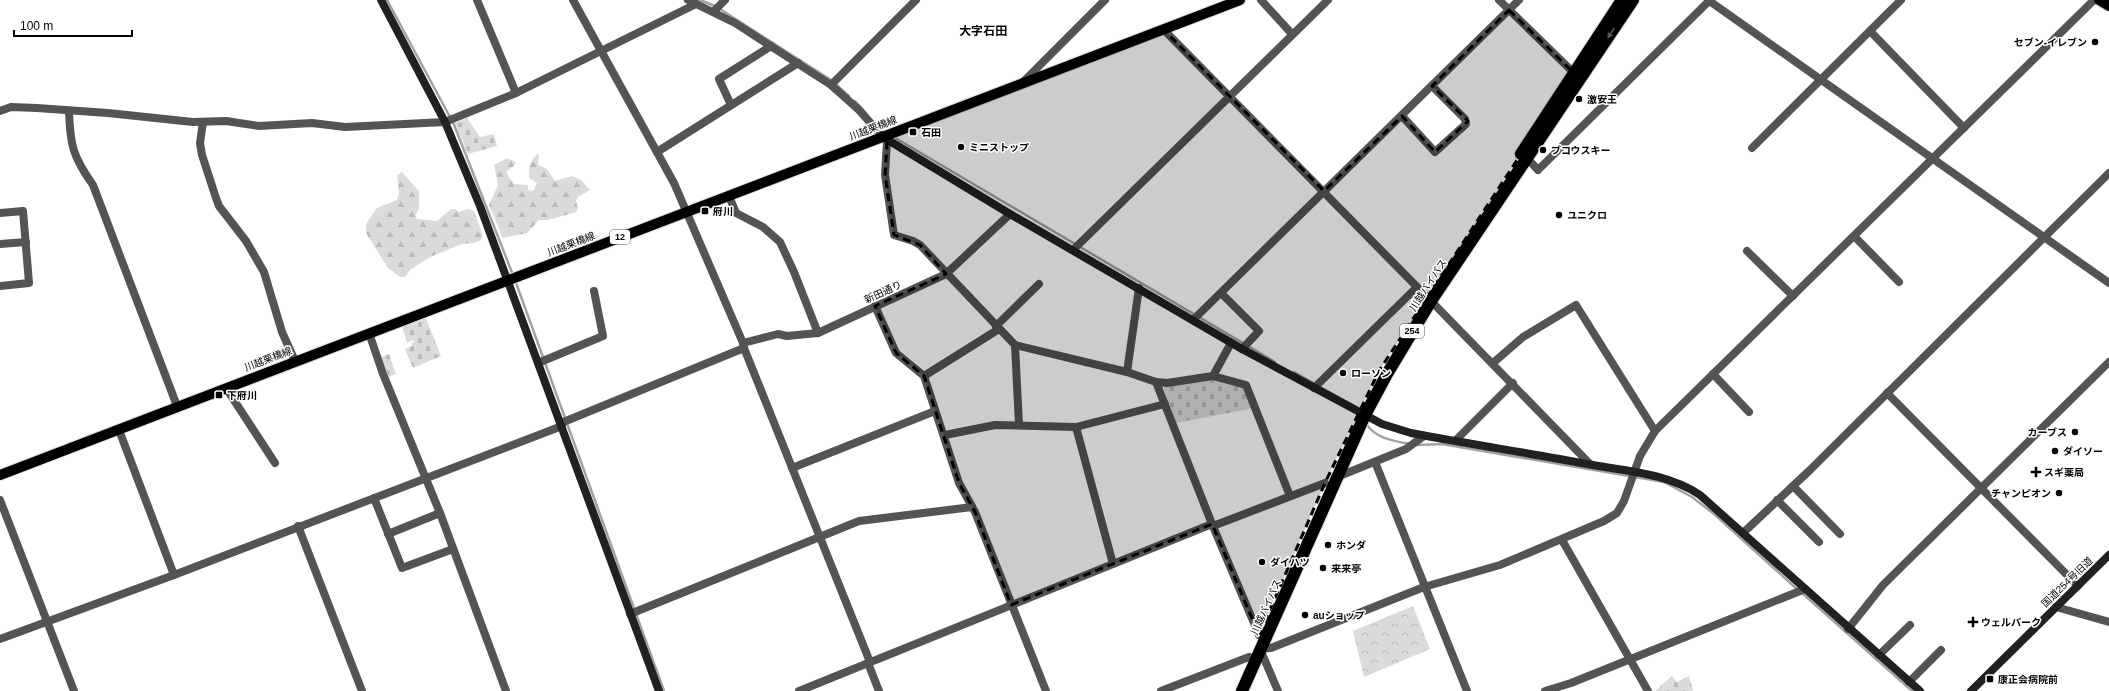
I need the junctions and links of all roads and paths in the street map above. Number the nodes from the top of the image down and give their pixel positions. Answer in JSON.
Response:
{"nodes":[{"id":1,"x":381,"y":0,"type":"edge"},
{"id":2,"x":477,"y":0,"type":"edge"},
{"id":3,"x":573,"y":0,"type":"edge"},
{"id":4,"x":688,"y":0,"type":"edge"},
{"id":5,"x":726,"y":0,"type":"edge"},
{"id":6,"x":916,"y":0,"type":"edge"},
{"id":7,"x":1105,"y":0,"type":"edge"},
{"id":8,"x":1240,"y":0,"type":"edge"},
{"id":9,"x":1261,"y":0,"type":"edge"},
{"id":10,"x":1328,"y":0,"type":"edge"},
{"id":11,"x":1499,"y":0,"type":"edge"},
{"id":12,"x":1518,"y":0,"type":"edge"},
{"id":13,"x":1622,"y":0,"type":"edge"},
{"id":14,"x":1633,"y":0,"type":"edge"},
{"id":15,"x":1709,"y":0,"type":"edge"},
{"id":16,"x":1901,"y":0,"type":"edge"},
{"id":17,"x":2094,"y":0,"type":"edge"},
{"id":18,"x":696,"y":4,"type":"junction"},
{"id":19,"x":1509,"y":10,"type":"junction"},
{"id":20,"x":714,"y":11,"type":"junction"},
{"id":21,"x":1163,"y":28,"type":"junction"},
{"id":22,"x":1870,"y":31,"type":"junction"},
{"id":23,"x":1292,"y":34,"type":"junction"},
{"id":24,"x":771,"y":46,"type":"junction"},
{"id":25,"x":601,"y":50,"type":"junction"},
{"id":26,"x":798,"y":63,"type":"junction"},
{"id":27,"x":1574,"y":74,"type":"junction"},
{"id":28,"x":1821,"y":79,"type":"junction"},
{"id":29,"x":1024,"y":81,"type":"junction"},
{"id":30,"x":831,"y":85,"type":"junction"},
{"id":31,"x":1432,"y":86,"type":"junction"},
{"id":32,"x":516,"y":93,"type":"junction"},
{"id":33,"x":1229,"y":95,"type":"junction"},
{"id":34,"x":731,"y":105,"type":"junction"},
{"id":35,"x":0,"y":111,"type":"edge"},
{"id":36,"x":69,"y":111,"type":"junction"},
{"id":37,"x":1402,"y":116,"type":"junction"},
{"id":38,"x":203,"y":122,"type":"junction"},
{"id":39,"x":445,"y":122,"type":"junction"},
{"id":40,"x":1964,"y":128,"type":"junction"},
{"id":41,"x":885,"y":139,"type":"junction"},
{"id":42,"x":1752,"y":148,"type":"dead end"},
{"id":43,"x":657,"y":152,"type":"junction"},
{"id":44,"x":1527,"y":158,"type":"junction"},
{"id":45,"x":1932,"y":159,"type":"junction"},
{"id":46,"x":2109,"y":173,"type":"edge"},
{"id":47,"x":1324,"y":191,"type":"junction"},
{"id":48,"x":729,"y":196,"type":"junction"},
{"id":49,"x":688,"y":212,"type":"junction"},
{"id":50,"x":0,"y":213,"type":"edge"},
{"id":51,"x":1010,"y":214,"type":"junction"},
{"id":52,"x":1854,"y":236,"type":"junction"},
{"id":53,"x":2044,"y":237,"type":"junction"},
{"id":54,"x":26,"y":242,"type":"junction"},
{"id":55,"x":0,"y":244,"type":"edge"},
{"id":56,"x":1073,"y":250,"type":"junction"},
{"id":57,"x":1747,"y":251,"type":"dead end"},
{"id":58,"x":946,"y":274,"type":"junction"},
{"id":59,"x":509,"y":281,"type":"junction"},
{"id":60,"x":1899,"y":282,"type":"dead end"},
{"id":61,"x":2109,"y":283,"type":"edge"},
{"id":62,"x":1039,"y":284,"type":"dead end"},
{"id":63,"x":0,"y":286,"type":"edge"},
{"id":64,"x":1417,"y":287,"type":"junction"},
{"id":65,"x":1139,"y":288,"type":"junction"},
{"id":66,"x":594,"y":291,"type":"dead end"},
{"id":67,"x":1221,"y":293,"type":"junction"},
{"id":68,"x":1793,"y":296,"type":"junction"},
{"id":69,"x":1429,"y":299,"type":"junction"},
{"id":70,"x":875,"y":306,"type":"junction"},
{"id":71,"x":1193,"y":320,"type":"junction"},
{"id":72,"x":998,"y":328,"type":"junction"},
{"id":73,"x":369,"y":333,"type":"junction"},
{"id":74,"x":818,"y":333,"type":"junction"},
{"id":75,"x":1232,"y":343,"type":"junction"},
{"id":76,"x":1015,"y":345,"type":"junction"},
{"id":77,"x":743,"y":346,"type":"junction"},
{"id":78,"x":1242,"y":349,"type":"junction"},
{"id":79,"x":295,"y":361,"type":"junction"},
{"id":80,"x":538,"y":362,"type":"junction"},
{"id":81,"x":2109,"y":362,"type":"edge"},
{"id":82,"x":1493,"y":363,"type":"junction"},
{"id":83,"x":1127,"y":372,"type":"junction"},
{"id":84,"x":1713,"y":374,"type":"junction"},
{"id":85,"x":924,"y":376,"type":"junction"},
{"id":86,"x":1214,"y":376,"type":"junction"},
{"id":87,"x":1156,"y":382,"type":"junction"},
{"id":88,"x":1513,"y":383,"type":"junction"},
{"id":89,"x":226,"y":388,"type":"junction"},
{"id":90,"x":1314,"y":388,"type":"junction"},
{"id":91,"x":1887,"y":393,"type":"junction"},
{"id":92,"x":1165,"y":404,"type":"junction"},
{"id":93,"x":177,"y":406,"type":"junction"},
{"id":94,"x":935,"y":411,"type":"junction"},
{"id":95,"x":1749,"y":412,"type":"dead end"},
{"id":96,"x":1362,"y":413,"type":"junction"},
{"id":97,"x":561,"y":424,"type":"junction"},
{"id":98,"x":1019,"y":425,"type":"junction"},
{"id":99,"x":1076,"y":427,"type":"junction"},
{"id":100,"x":118,"y":430,"type":"junction"},
{"id":101,"x":1655,"y":431,"type":"junction"},
{"id":102,"x":945,"y":435,"type":"junction"},
{"id":103,"x":1424,"y":436,"type":"junction"},
{"id":104,"x":1456,"y":441,"type":"junction"},
{"id":105,"x":1375,"y":462,"type":"junction"},
{"id":106,"x":275,"y":463,"type":"dead end"},
{"id":107,"x":1590,"y":464,"type":"junction"},
{"id":108,"x":792,"y":468,"type":"junction"},
{"id":109,"x":1633,"y":472,"type":"junction"},
{"id":110,"x":0,"y":475,"type":"edge"},
{"id":111,"x":1336,"y":477,"type":"junction"},
{"id":112,"x":424,"y":478,"type":"junction"},
{"id":113,"x":1325,"y":483,"type":"junction"},
{"id":114,"x":1793,"y":486,"type":"junction"},
{"id":115,"x":1981,"y":489,"type":"junction"},
{"id":116,"x":1290,"y":496,"type":"junction"},
{"id":117,"x":374,"y":498,"type":"junction"},
{"id":118,"x":0,"y":500,"type":"edge"},
{"id":119,"x":1778,"y":500,"type":"junction"},
{"id":120,"x":972,"y":507,"type":"junction"},
{"id":121,"x":440,"y":513,"type":"junction"},
{"id":122,"x":1213,"y":525,"type":"junction"},
{"id":123,"x":298,"y":526,"type":"junction"},
{"id":124,"x":1743,"y":533,"type":"junction"},
{"id":125,"x":388,"y":534,"type":"junction"},
{"id":126,"x":1840,"y":534,"type":"dead end"},
{"id":127,"x":820,"y":537,"type":"junction"},
{"id":128,"x":1562,"y":540,"type":"junction"},
{"id":129,"x":1819,"y":542,"type":"dead end"},
{"id":130,"x":453,"y":549,"type":"junction"},
{"id":131,"x":2109,"y":555,"type":"edge"},
{"id":132,"x":1113,"y":564,"type":"junction"},
{"id":133,"x":174,"y":575,"type":"junction"},
{"id":134,"x":2078,"y":586,"type":"junction"},
{"id":135,"x":1424,"y":587,"type":"junction"},
{"id":136,"x":1805,"y":589,"type":"junction"},
{"id":137,"x":1011,"y":605,"type":"junction"},
{"id":138,"x":2056,"y":607,"type":"junction"},
{"id":139,"x":630,"y":614,"type":"junction"},
{"id":140,"x":47,"y":622,"type":"junction"},
{"id":141,"x":2109,"y":622,"type":"edge"},
{"id":142,"x":1910,"y":625,"type":"dead end"},
{"id":143,"x":1848,"y":628,"type":"junction"},
{"id":144,"x":1259,"y":635,"type":"junction"},
{"id":145,"x":0,"y":640,"type":"edge"},
{"id":146,"x":1260,"y":649,"type":"junction"},
{"id":147,"x":1941,"y":650,"type":"dead end"},
{"id":148,"x":1879,"y":655,"type":"junction"},
{"id":149,"x":1249,"y":657,"type":"junction"},
{"id":150,"x":1630,"y":659,"type":"junction"},
{"id":151,"x":869,"y":663,"type":"junction"},
{"id":152,"x":1909,"y":682,"type":"junction"},
{"id":153,"x":74,"y":691,"type":"edge"},
{"id":154,"x":362,"y":691,"type":"edge"},
{"id":155,"x":506,"y":691,"type":"edge"},
{"id":156,"x":659,"y":691,"type":"edge"},
{"id":157,"x":799,"y":691,"type":"edge"},
{"id":158,"x":879,"y":691,"type":"edge"},
{"id":159,"x":1046,"y":691,"type":"edge"},
{"id":160,"x":1161,"y":691,"type":"edge"},
{"id":161,"x":1233,"y":691,"type":"edge"},
{"id":162,"x":1242,"y":691,"type":"edge"},
{"id":163,"x":1278,"y":691,"type":"edge"},
{"id":164,"x":1467,"y":691,"type":"edge"},
{"id":165,"x":1545,"y":691,"type":"edge"},
{"id":166,"x":1648,"y":691,"type":"edge"},
{"id":167,"x":1920,"y":691,"type":"edge"},
{"id":168,"x":1971,"y":691,"type":"edge"}],
"edges":[{"from":1,"to":39,"type":"street"},
{"from":2,"to":32,"type":"street"},
{"from":3,"to":25,"type":"street"},
{"from":4,"to":18,"type":"street"},
{"from":5,"to":20,"type":"street"},
{"from":6,"to":30,"type":"street"},
{"from":7,"to":29,"type":"street"},
{"from":8,"to":21,"type":"main road","name":"川越栗橋線","number":"12"},
{"from":9,"to":23,"type":"street"},
{"from":10,"to":23,"type":"street"},
{"from":11,"to":19,"type":"street"},
{"from":12,"to":19,"type":"street"},
{"from":13,"to":27,"type":"highway","name":"川越バイパス","number":"254"},
{"from":14,"to":44,"type":"highway","name":"川越バイパス","number":"254","one_way":true},
{"from":15,"to":28,"type":"street"},
{"from":15,"to":44,"type":"street"},
{"from":16,"to":22,"type":"street"},
{"from":17,"to":40,"type":"street"},
{"from":18,"to":20,"type":"street"},
{"from":18,"to":25,"type":"street"},
{"from":19,"to":27,"type":"street"},
{"from":19,"to":31,"type":"street"},
{"from":20,"to":24,"type":"street"},
{"from":21,"to":29,"type":"main road","name":"川越栗橋線","number":"12"},
{"from":21,"to":33,"type":"street"},
{"from":22,"to":28,"type":"street"},
{"from":22,"to":40,"type":"street"},
{"from":23,"to":33,"type":"street"},
{"from":24,"to":26,"type":"street"},
{"from":24,"to":34,"type":"street"},
{"from":25,"to":32,"type":"street"},
{"from":25,"to":43,"type":"street"},
{"from":26,"to":30,"type":"street"},
{"from":26,"to":34,"type":"street"},
{"from":27,"to":69,"type":"highway","name":"川越バイパス","number":"254"},
{"from":28,"to":42,"type":"street"},
{"from":28,"to":45,"type":"street"},
{"from":29,"to":41,"type":"main road","name":"川越栗橋線","number":"12"},
{"from":30,"to":41,"type":"street"},
{"from":31,"to":37,"type":"street"},
{"from":31,"to":37,"type":"street"},
{"from":32,"to":39,"type":"street"},
{"from":33,"to":47,"type":"street"},
{"from":33,"to":56,"type":"street"},
{"from":34,"to":43,"type":"street"},
{"from":35,"to":36,"type":"street"},
{"from":36,"to":38,"type":"street"},
{"from":36,"to":93,"type":"street"},
{"from":37,"to":47,"type":"street"},
{"from":38,"to":39,"type":"street"},
{"from":38,"to":79,"type":"street"},
{"from":39,"to":59,"type":"street"},
{"from":40,"to":45,"type":"street"},
{"from":41,"to":48,"type":"main road","name":"川越栗橋線","number":"12"},
{"from":41,"to":51,"type":"street"},
{"from":41,"to":58,"type":"street"},
{"from":43,"to":49,"type":"street"},
{"from":44,"to":69,"type":"highway","name":"川越バイパス","number":"254"},
{"from":45,"to":52,"type":"street"},
{"from":45,"to":53,"type":"street"},
{"from":46,"to":53,"type":"street"},
{"from":47,"to":64,"type":"street"},
{"from":47,"to":67,"type":"street"},
{"from":48,"to":49,"type":"main road","name":"川越栗橋線","number":"12"},
{"from":48,"to":74,"type":"street"},
{"from":49,"to":59,"type":"main road","name":"川越栗橋線","number":"12"},
{"from":49,"to":77,"type":"street"},
{"from":50,"to":54,"type":"street"},
{"from":51,"to":56,"type":"street"},
{"from":51,"to":58,"type":"street","name":"新田通り"},
{"from":52,"to":60,"type":"street"},
{"from":52,"to":68,"type":"street"},
{"from":53,"to":61,"type":"street"},
{"from":53,"to":91,"type":"street"},
{"from":54,"to":55,"type":"street"},
{"from":54,"to":63,"type":"street"},
{"from":56,"to":65,"type":"street"},
{"from":57,"to":68,"type":"street"},
{"from":58,"to":70,"type":"street","name":"新田通り"},
{"from":58,"to":72,"type":"street"},
{"from":59,"to":73,"type":"main road","name":"川越栗橋線","number":"12"},
{"from":59,"to":80,"type":"street"},
{"from":62,"to":72,"type":"street"},
{"from":64,"to":69,"type":"street"},
{"from":64,"to":90,"type":"street"},
{"from":65,"to":71,"type":"street"},
{"from":65,"to":83,"type":"street"},
{"from":66,"to":80,"type":"street"},
{"from":67,"to":71,"type":"street"},
{"from":67,"to":78,"type":"street"},
{"from":68,"to":84,"type":"street"},
{"from":69,"to":82,"type":"street"},
{"from":69,"to":96,"type":"highway","name":"川越バイパス","number":"254"},
{"from":70,"to":74,"type":"street","name":"新田通り"},
{"from":70,"to":85,"type":"street"},
{"from":71,"to":75,"type":"street"},
{"from":72,"to":76,"type":"street"},
{"from":72,"to":85,"type":"street"},
{"from":73,"to":79,"type":"main road","name":"川越栗橋線","number":"12"},
{"from":73,"to":112,"type":"street"},
{"from":74,"to":77,"type":"street","name":"新田通り"},
{"from":75,"to":78,"type":"street"},
{"from":75,"to":86,"type":"street"},
{"from":76,"to":83,"type":"street"},
{"from":76,"to":98,"type":"street"},
{"from":77,"to":97,"type":"street","name":"新田通り"},
{"from":77,"to":108,"type":"street"},
{"from":78,"to":90,"type":"street"},
{"from":79,"to":89,"type":"main road","name":"川越栗橋線","number":"12"},
{"from":80,"to":97,"type":"street"},
{"from":81,"to":115,"type":"street"},
{"from":82,"to":88,"type":"street"},
{"from":82,"to":101,"type":"street"},
{"from":83,"to":87,"type":"street"},
{"from":84,"to":95,"type":"street"},
{"from":84,"to":101,"type":"street"},
{"from":85,"to":94,"type":"street"},
{"from":86,"to":87,"type":"street"},
{"from":86,"to":116,"type":"street"},
{"from":87,"to":92,"type":"street"},
{"from":88,"to":104,"type":"street"},
{"from":88,"to":107,"type":"street"},
{"from":89,"to":93,"type":"main road","name":"川越栗橋線","number":"12"},
{"from":89,"to":106,"type":"street"},
{"from":90,"to":96,"type":"street"},
{"from":91,"to":114,"type":"street"},
{"from":91,"to":115,"type":"street"},
{"from":92,"to":99,"type":"street"},
{"from":92,"to":122,"type":"street"},
{"from":93,"to":100,"type":"main road","name":"川越栗橋線","number":"12"},
{"from":94,"to":102,"type":"street"},
{"from":94,"to":108,"type":"street"},
{"from":96,"to":103,"type":"street"},
{"from":96,"to":111,"type":"highway","name":"川越バイパス","number":"254"},
{"from":96,"to":113,"type":"highway","name":"川越バイパス","number":"254"},
{"from":97,"to":112,"type":"street","name":"新田通り"},
{"from":97,"to":139,"type":"street"},
{"from":98,"to":99,"type":"street"},
{"from":98,"to":102,"type":"street"},
{"from":99,"to":132,"type":"street"},
{"from":100,"to":110,"type":"main road","name":"川越栗橋線","number":"12"},
{"from":100,"to":133,"type":"street"},
{"from":101,"to":109,"type":"street"},
{"from":102,"to":120,"type":"street"},
{"from":103,"to":104,"type":"street"},
{"from":103,"to":105,"type":"street"},
{"from":104,"to":107,"type":"street"},
{"from":105,"to":111,"type":"street"},
{"from":105,"to":135,"type":"street"},
{"from":107,"to":109,"type":"street"},
{"from":108,"to":127,"type":"street"},
{"from":109,"to":124,"type":"street"},
{"from":109,"to":128,"type":"street"},
{"from":111,"to":146,"type":"highway","name":"川越バイパス","number":"254"},
{"from":112,"to":117,"type":"street","name":"新田通り"},
{"from":112,"to":121,"type":"street"},
{"from":113,"to":116,"type":"street"},
{"from":113,"to":144,"type":"highway","name":"川越バイパス","number":"254"},
{"from":114,"to":119,"type":"street"},
{"from":114,"to":126,"type":"street"},
{"from":115,"to":134,"type":"street"},
{"from":115,"to":143,"type":"street"},
{"from":116,"to":122,"type":"street"},
{"from":117,"to":123,"type":"street","name":"新田通り"},
{"from":117,"to":125,"type":"street"},
{"from":118,"to":140,"type":"street"},
{"from":119,"to":124,"type":"street"},
{"from":119,"to":129,"type":"street"},
{"from":120,"to":127,"type":"street"},
{"from":120,"to":137,"type":"street"},
{"from":121,"to":125,"type":"street"},
{"from":121,"to":130,"type":"street"},
{"from":122,"to":132,"type":"street"},
{"from":122,"to":144,"type":"street"},
{"from":123,"to":133,"type":"street","name":"新田通り"},
{"from":123,"to":154,"type":"street"},
{"from":124,"to":136,"type":"street"},
{"from":125,"to":130,"type":"street"},
{"from":127,"to":139,"type":"street"},
{"from":127,"to":151,"type":"street"},
{"from":128,"to":135,"type":"street"},
{"from":128,"to":150,"type":"street"},
{"from":130,"to":155,"type":"street"},
{"from":131,"to":134,"type":"street","name":"国道254号旧道"},
{"from":132,"to":137,"type":"street"},
{"from":133,"to":140,"type":"street","name":"新田通り"},
{"from":134,"to":138,"type":"street","name":"国道254号旧道"},
{"from":135,"to":146,"type":"street"},
{"from":135,"to":164,"type":"street"},
{"from":136,"to":143,"type":"street"},
{"from":136,"to":150,"type":"street"},
{"from":137,"to":151,"type":"street"},
{"from":137,"to":159,"type":"street"},
{"from":138,"to":141,"type":"street"},
{"from":138,"to":168,"type":"street","name":"国道254号旧道"},
{"from":139,"to":156,"type":"street"},
{"from":140,"to":145,"type":"street","name":"新田通り"},
{"from":140,"to":153,"type":"street"},
{"from":142,"to":148,"type":"street"},
{"from":143,"to":148,"type":"street"},
{"from":144,"to":149,"type":"highway","name":"川越バイパス","number":"254"},
{"from":146,"to":162,"type":"highway","name":"川越バイパス","number":"254"},
{"from":146,"to":163,"type":"street"},
{"from":147,"to":152,"type":"street"},
{"from":148,"to":152,"type":"street"},
{"from":149,"to":160,"type":"street"},
{"from":149,"to":161,"type":"highway","name":"川越バイパス","number":"254"},
{"from":150,"to":165,"type":"street"},
{"from":150,"to":166,"type":"street"},
{"from":151,"to":157,"type":"street"},
{"from":151,"to":158,"type":"street"},
{"from":152,"to":167,"type":"street"}]}
